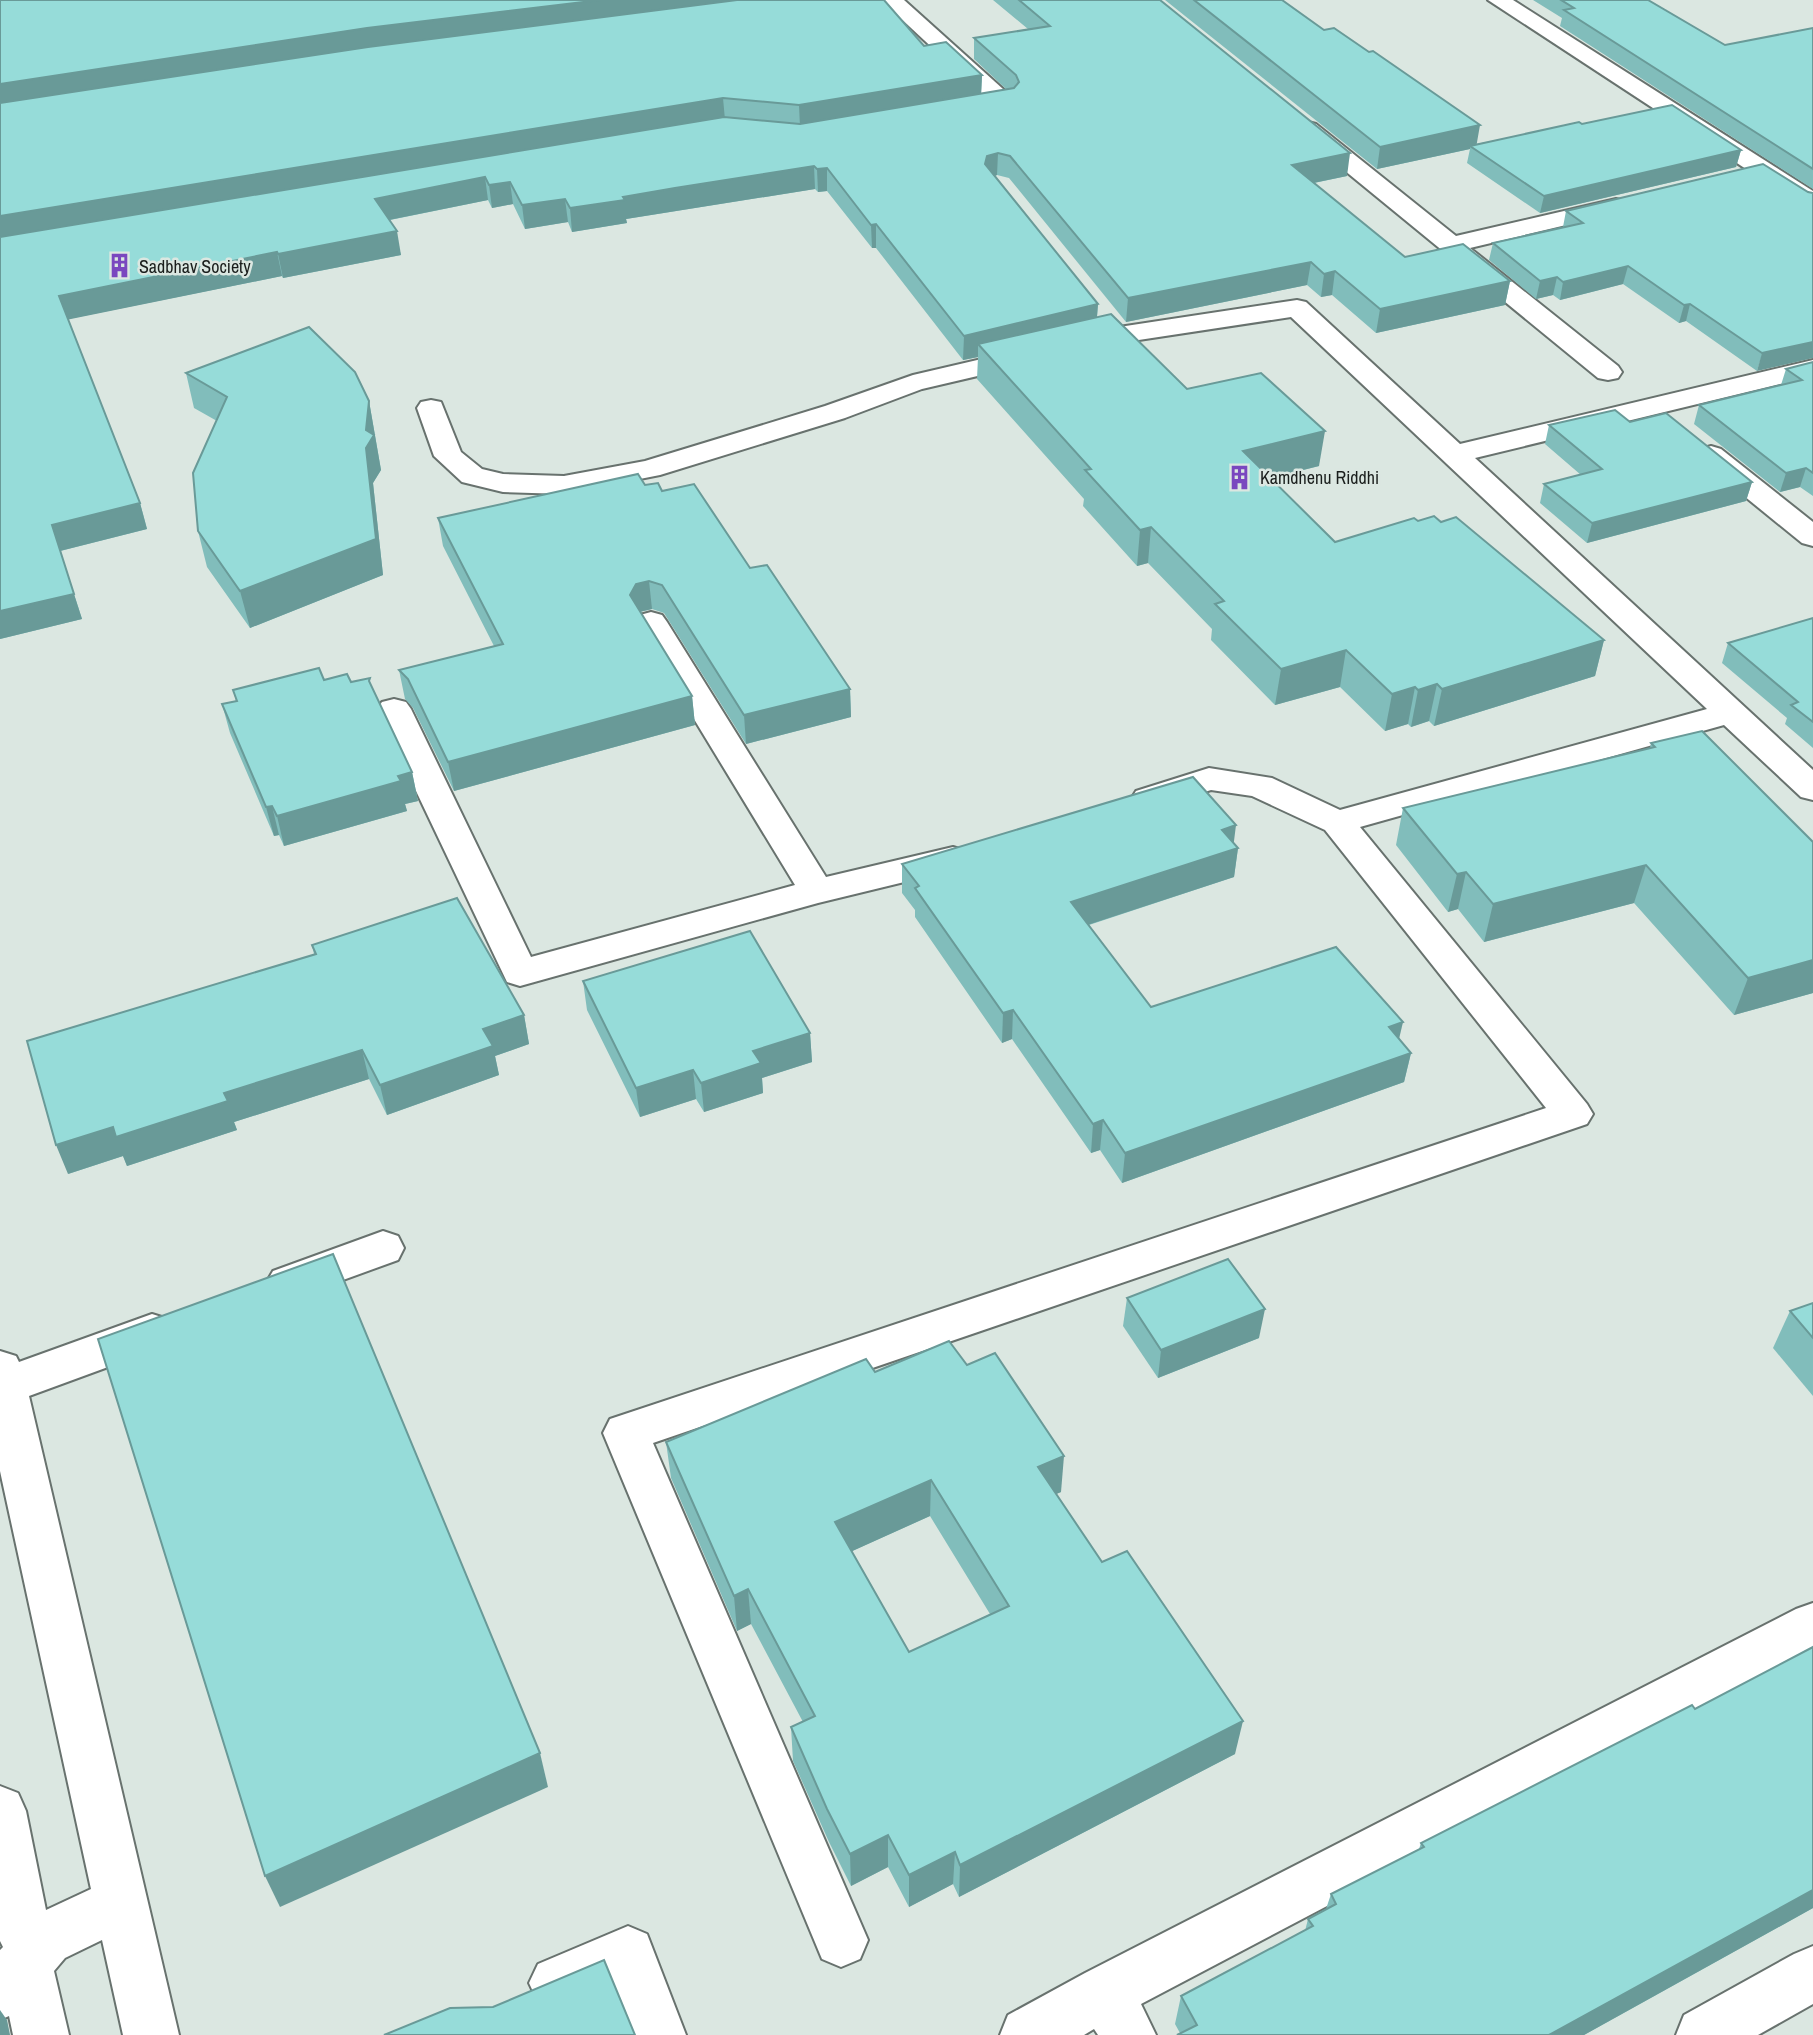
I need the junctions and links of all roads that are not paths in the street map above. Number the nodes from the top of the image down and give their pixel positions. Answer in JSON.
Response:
{"nodes":[{"id":1,"x":892,"y":0,"type":"edge"},
{"id":2,"x":1499,"y":0,"type":"edge"},
{"id":3,"x":978,"y":108,"type":"edge"},
{"id":4,"x":1293,"y":117,"type":"edge"},
{"id":5,"x":1763,"y":170,"type":"junction"},
{"id":6,"x":1736,"y":177,"type":"edge"},
{"id":7,"x":1641,"y":200,"type":"edge"},
{"id":8,"x":1813,"y":202,"type":"edge"},
{"id":9,"x":1451,"y":245,"type":"junction"},
{"id":10,"x":1813,"y":368,"type":"edge"},
{"id":11,"x":1608,"y":372,"type":"dead end"},
{"id":12,"x":431,"y":408,"type":"dead end"},
{"id":13,"x":1674,"y":425,"type":"junction"},
{"id":14,"x":1454,"y":454,"type":"junction"},
{"id":15,"x":1813,"y":537,"type":"edge"},
{"id":16,"x":651,"y":622,"type":"edge"},
{"id":17,"x":394,"y":709,"type":"dead end"},
{"id":18,"x":1733,"y":712,"type":"junction"},
{"id":19,"x":1813,"y":789,"type":"edge"},
{"id":20,"x":1117,"y":809,"type":"edge"},
{"id":21,"x":1337,"y":822,"type":"junction"},
{"id":22,"x":986,"y":851,"type":"edge"},
{"id":23,"x":817,"y":891,"type":"junction"},
{"id":24,"x":383,"y":1248,"type":"dead end"},
{"id":25,"x":252,"y":1296,"type":"edge"},
{"id":26,"x":187,"y":1320,"type":"edge"},
{"id":27,"x":1,"y":1377,"type":"edge"},
{"id":28,"x":1813,"y":1625,"type":"edge"},
{"id":29,"x":0,"y":1811,"type":"edge"},
{"id":30,"x":121,"y":1902,"type":"junction"},
{"id":31,"x":841,"y":1940,"type":"dead end"},
{"id":32,"x":19,"y":1950,"type":"edge"},
{"id":33,"x":1813,"y":1973,"type":"edge"},
{"id":34,"x":513,"y":2002,"type":"edge"},
{"id":35,"x":1116,"y":2014,"type":"edge"},
{"id":36,"x":41,"y":2035,"type":"edge"},
{"id":37,"x":151,"y":2035,"type":"edge"},
{"id":38,"x":658,"y":2035,"type":"edge"},
{"id":39,"x":1028,"y":2035,"type":"edge"},
{"id":40,"x":1704,"y":2035,"type":"edge"}],
"edges":[{"from":1,"to":3,"type":"street"},
{"from":2,"to":5,"type":"street"},
{"from":4,"to":9,"type":"street"},
{"from":5,"to":6,"type":"street"},
{"from":5,"to":8,"type":"street"},
{"from":7,"to":9,"type":"street"},
{"from":9,"to":11,"type":"street"},
{"from":10,"to":13,"type":"street"},
{"from":12,"to":14,"type":"street"},
{"from":13,"to":14,"type":"street"},
{"from":13,"to":15,"type":"street"},
{"from":14,"to":18,"type":"street"},
{"from":16,"to":23,"type":"street"},
{"from":17,"to":23,"type":"street"},
{"from":18,"to":19,"type":"street"},
{"from":18,"to":21,"type":"street"},
{"from":20,"to":21,"type":"street"},
{"from":21,"to":31,"type":"street"},
{"from":22,"to":23,"type":"street"},
{"from":24,"to":25,"type":"street"},
{"from":26,"to":27,"type":"street"},
{"from":27,"to":30,"type":"street"},
{"from":28,"to":35,"type":"street"},
{"from":29,"to":32,"type":"street"},
{"from":30,"to":32,"type":"street"},
{"from":30,"to":37,"type":"street"},
{"from":32,"to":36,"type":"street"},
{"from":33,"to":40,"type":"street"},
{"from":34,"to":38,"type":"street"},
{"from":35,"to":39,"type":"street"}]}
